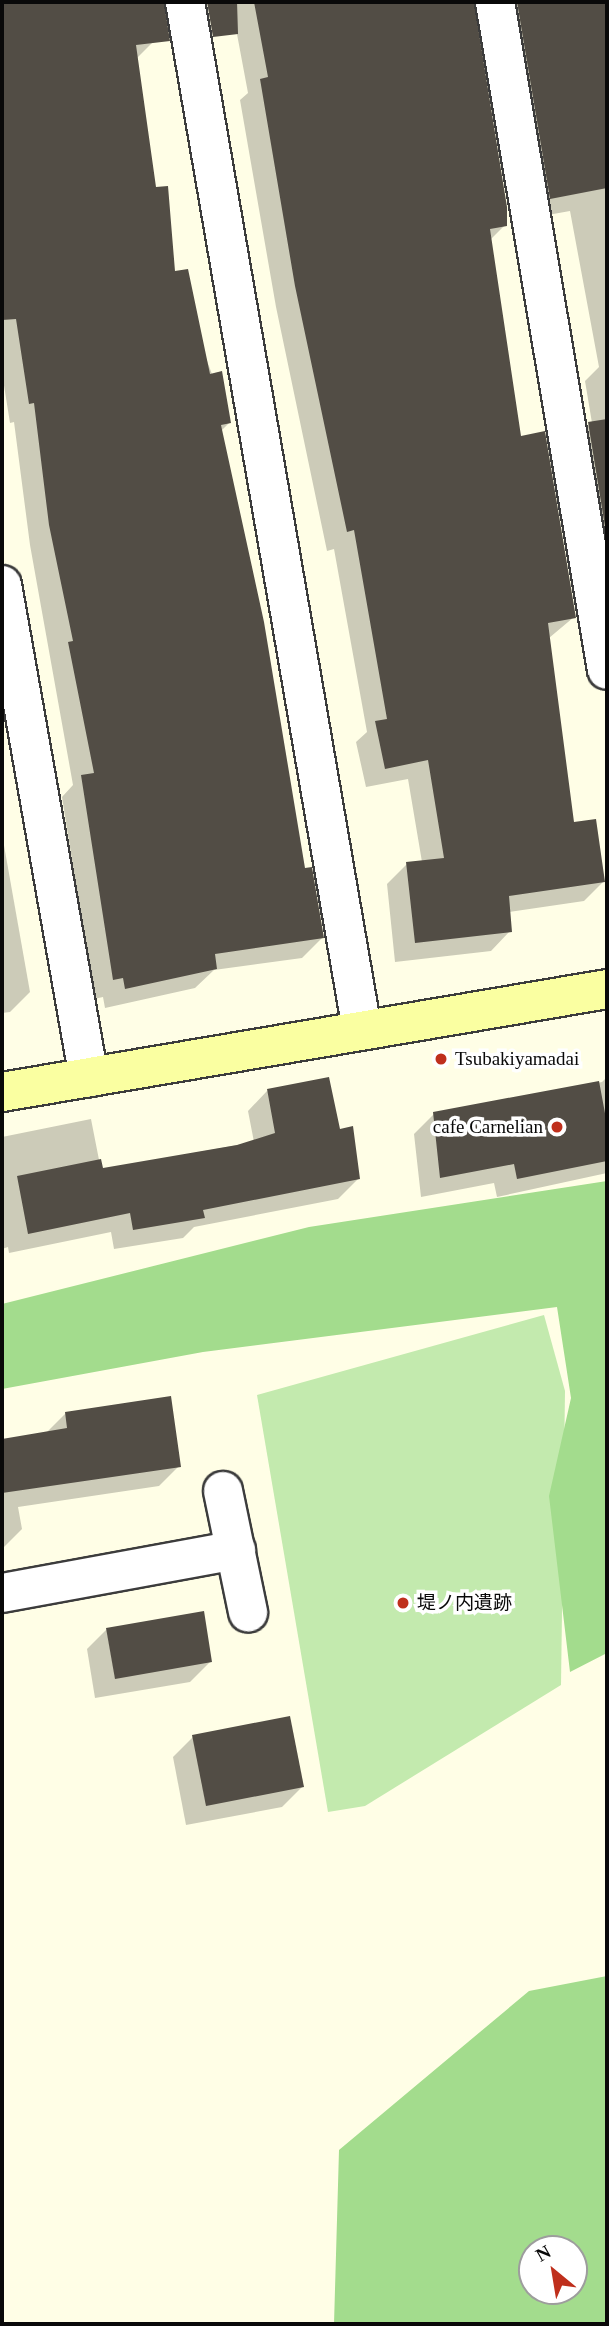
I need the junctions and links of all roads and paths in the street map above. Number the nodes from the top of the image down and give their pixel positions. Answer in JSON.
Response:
{"nodes":[{"id":1,"x":185,"y":2,"type":"edge"},
{"id":2,"x":495,"y":2,"type":"edge"},
{"id":3,"x":2,"y":585,"type":"edge"},
{"id":4,"x":607,"y":670,"type":"edge"},
{"id":5,"x":607,"y":989,"type":"edge"},
{"id":6,"x":362,"y":1030,"type":"junction"},
{"id":7,"x":89,"y":1077,"type":"junction"},
{"id":8,"x":2,"y":1092,"type":"edge"},
{"id":9,"x":223,"y":1491,"type":"dead end"},
{"id":10,"x":236,"y":1550,"type":"junction"},
{"id":11,"x":2,"y":1593,"type":"edge"},
{"id":12,"x":248,"y":1612,"type":"dead end"}],
"edges":[{"from":1,"to":6,"type":"street"},
{"from":2,"to":4,"type":"street"},
{"from":3,"to":7,"type":"street"},
{"from":5,"to":6,"type":"street"},
{"from":6,"to":7,"type":"street"},
{"from":7,"to":8,"type":"street"},
{"from":9,"to":10,"type":"street"},
{"from":10,"to":11,"type":"street"},
{"from":10,"to":12,"type":"street"}]}
